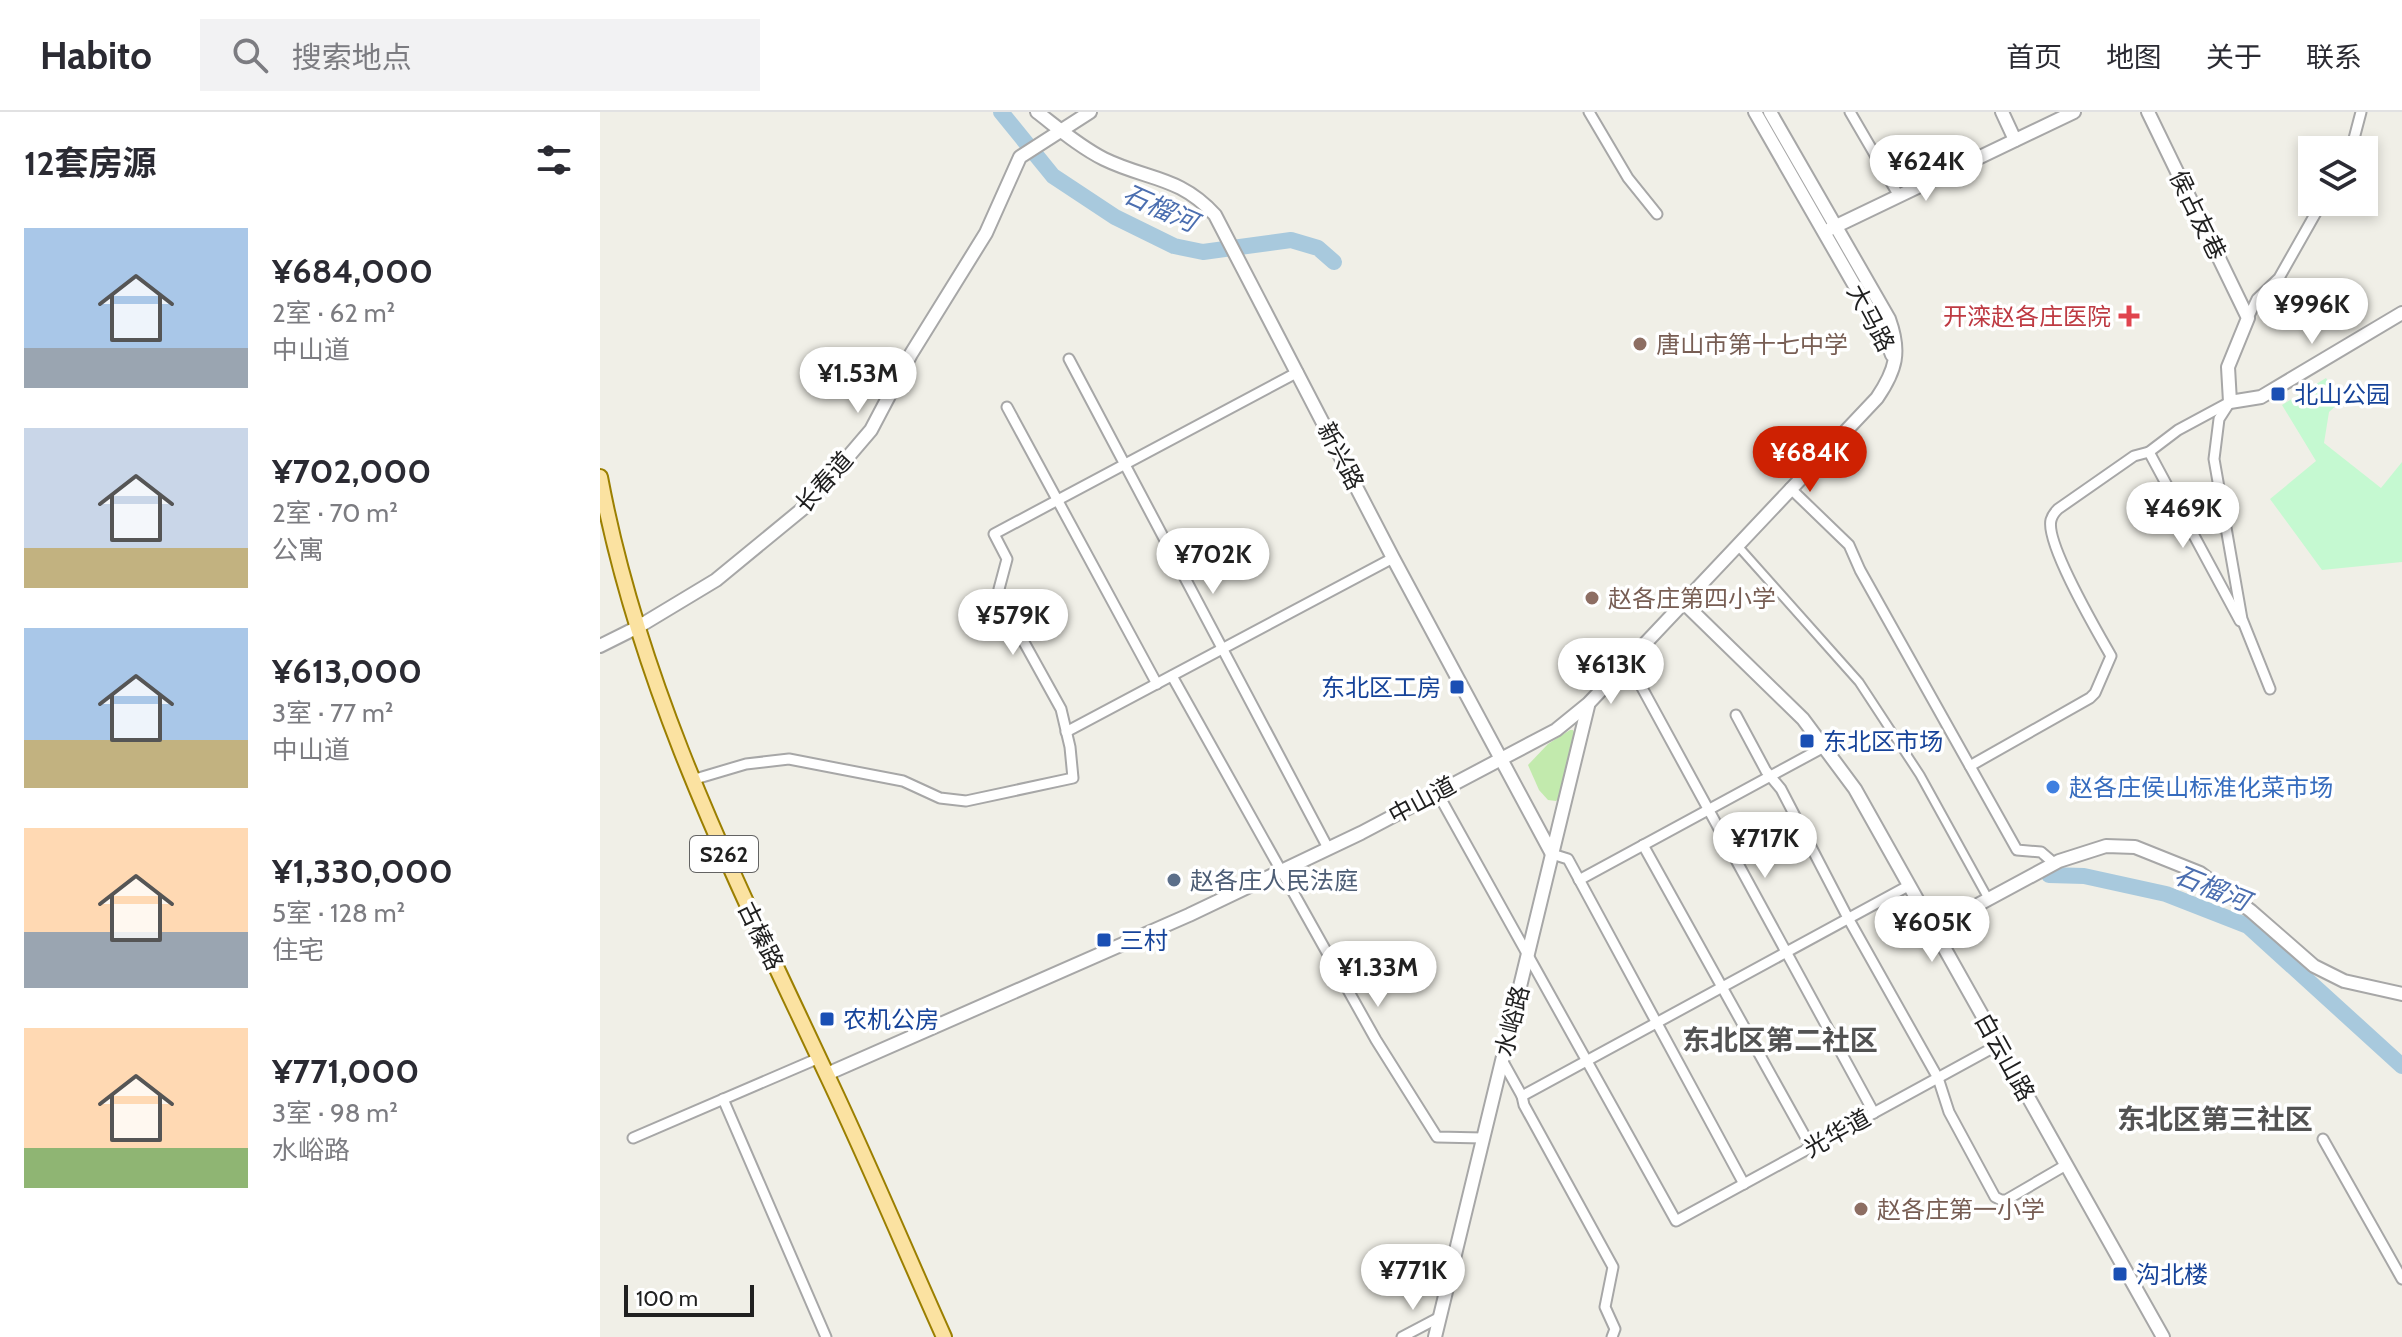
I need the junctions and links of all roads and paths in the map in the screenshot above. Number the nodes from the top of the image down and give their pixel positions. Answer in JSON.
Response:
{"nodes":[{"id":1,"x":1037,"y":112,"type":"edge"},
{"id":2,"x":1090,"y":112,"type":"edge"},
{"id":3,"x":1589,"y":112,"type":"edge"},
{"id":4,"x":1755,"y":112,"type":"edge"},
{"id":5,"x":1770,"y":112,"type":"edge"},
{"id":6,"x":1850,"y":112,"type":"edge"},
{"id":7,"x":2002,"y":112,"type":"edge"},
{"id":8,"x":2074,"y":112,"type":"edge"},
{"id":9,"x":2148,"y":112,"type":"edge"},
{"id":10,"x":2361,"y":112,"type":"edge"},
{"id":11,"x":1060,"y":130,"type":"junction"},
{"id":12,"x":2355,"y":136,"type":"edge"},
{"id":13,"x":2015,"y":140,"type":"junction"},
{"id":14,"x":1899,"y":196,"type":"junction"},
{"id":15,"x":1657,"y":214,"type":"dead end"},
{"id":16,"x":2314,"y":216,"type":"edge"},
{"id":17,"x":1830,"y":229,"type":"junction"},
{"id":18,"x":2402,"y":313,"type":"edge"},
{"id":19,"x":2248,"y":318,"type":"junction"},
{"id":20,"x":1069,"y":359,"type":"dead end"},
{"id":21,"x":1894,"y":362,"type":"joint"},
{"id":22,"x":1298,"y":372,"type":"junction"},
{"id":23,"x":2230,"y":402,"type":"junction"},
{"id":24,"x":1007,"y":407,"type":"dead end"},
{"id":25,"x":2149,"y":452,"type":"junction"},
{"id":26,"x":1124,"y":464,"type":"junction"},
{"id":27,"x":600,"y":477,"type":"edge"},
{"id":28,"x":1790,"y":488,"type":"junction"},
{"id":29,"x":1057,"y":500,"type":"junction"},
{"id":30,"x":1737,"y":545,"type":"junction"},
{"id":31,"x":1393,"y":558,"type":"junction"},
{"id":32,"x":1683,"y":602,"type":"junction"},
{"id":33,"x":638,"y":627,"type":"junction"},
{"id":34,"x":2246,"y":633,"type":"junction"},
{"id":35,"x":600,"y":646,"type":"edge"},
{"id":36,"x":1222,"y":649,"type":"junction"},
{"id":37,"x":1628,"y":662,"type":"junction"},
{"id":38,"x":1172,"y":676,"type":"junction"},
{"id":39,"x":1157,"y":684,"type":"junction"},
{"id":40,"x":2270,"y":689,"type":"dead end"},
{"id":41,"x":1588,"y":704,"type":"junction"},
{"id":42,"x":1736,"y":715,"type":"dead end"},
{"id":43,"x":1066,"y":732,"type":"junction"},
{"id":44,"x":1824,"y":747,"type":"junction"},
{"id":45,"x":1500,"y":759,"type":"junction"},
{"id":46,"x":1970,"y":766,"type":"junction"},
{"id":47,"x":1770,"y":776,"type":"junction"},
{"id":48,"x":692,"y":780,"type":"junction"},
{"id":49,"x":1437,"y":792,"type":"junction"},
{"id":50,"x":1708,"y":810,"type":"junction"},
{"id":51,"x":1643,"y":845,"type":"junction"},
{"id":52,"x":1328,"y":848,"type":"junction"},
{"id":53,"x":1552,"y":854,"type":"junction"},
{"id":54,"x":2055,"y":864,"type":"junction"},
{"id":55,"x":1280,"y":871,"type":"junction"},
{"id":56,"x":1579,"y":880,"type":"junction"},
{"id":57,"x":1908,"y":886,"type":"junction"},
{"id":58,"x":1989,"y":900,"type":"junction"},
{"id":59,"x":1848,"y":918,"type":"junction"},
{"id":60,"x":1933,"y":929,"type":"junction"},
{"id":61,"x":1786,"y":952,"type":"junction"},
{"id":62,"x":1528,"y":955,"type":"junction"},
{"id":63,"x":1722,"y":987,"type":"junction"},
{"id":64,"x":2402,"y":994,"type":"edge"},
{"id":65,"x":1657,"y":1022,"type":"junction"},
{"id":66,"x":1998,"y":1045,"type":"junction"},
{"id":67,"x":819,"y":1058,"type":"junction"},
{"id":68,"x":1502,"y":1060,"type":"junction"},
{"id":69,"x":1587,"y":1061,"type":"junction"},
{"id":70,"x":827,"y":1074,"type":"junction"},
{"id":71,"x":1938,"y":1078,"type":"junction"},
{"id":72,"x":1522,"y":1096,"type":"junction"},
{"id":73,"x":723,"y":1099,"type":"junction"},
{"id":74,"x":1874,"y":1113,"type":"junction"},
{"id":75,"x":633,"y":1138,"type":"dead end"},
{"id":76,"x":1483,"y":1138,"type":"junction"},
{"id":77,"x":2323,"y":1139,"type":"dead end"},
{"id":78,"x":1811,"y":1147,"type":"junction"},
{"id":79,"x":2066,"y":1165,"type":"junction"},
{"id":80,"x":1744,"y":1184,"type":"junction"},
{"id":81,"x":2402,"y":1279,"type":"edge"},
{"id":82,"x":1440,"y":1317,"type":"junction"},
{"id":83,"x":826,"y":1337,"type":"edge"},
{"id":84,"x":944,"y":1337,"type":"edge"},
{"id":85,"x":1402,"y":1337,"type":"edge"},
{"id":86,"x":1435,"y":1337,"type":"edge"},
{"id":87,"x":1612,"y":1337,"type":"edge"},
{"id":88,"x":2163,"y":1337,"type":"edge"}],
"edges":[{"from":1,"to":11,"type":"street","name":"新兴路"},
{"from":2,"to":11,"type":"street","name":"长春道"},
{"from":3,"to":15,"type":"street"},
{"from":4,"to":17,"type":"street","name":"大马路"},
{"from":5,"to":17,"type":"street","name":"大马路"},
{"from":6,"to":14,"type":"street"},
{"from":7,"to":13,"type":"street"},
{"from":8,"to":13,"type":"street"},
{"from":9,"to":19,"type":"street","name":"侯占友巷"},
{"from":10,"to":12,"type":"street"},
{"from":11,"to":22,"type":"street","name":"新兴路"},
{"from":11,"to":33,"type":"street","name":"长春道"},
{"from":13,"to":14,"type":"street"},
{"from":14,"to":17,"type":"street"},
{"from":16,"to":19,"type":"street"},
{"from":17,"to":21,"type":"street","name":"大马路"},
{"from":18,"to":23,"type":"street"},
{"from":19,"to":23,"type":"street"},
{"from":20,"to":26,"type":"street"},
{"from":21,"to":28,"type":"street","name":"中山道"},
{"from":22,"to":26,"type":"street"},
{"from":22,"to":31,"type":"street","name":"新兴路"},
{"from":23,"to":25,"type":"street"},
{"from":23,"to":34,"type":"street"},
{"from":24,"to":29,"type":"street"},
{"from":25,"to":34,"type":"street"},
{"from":25,"to":46,"type":"street"},
{"from":26,"to":29,"type":"street"},
{"from":26,"to":36,"type":"street"},
{"from":27,"to":33,"type":"main road","name":"古榛路","number":"S262"},
{"from":28,"to":30,"type":"street","name":"中山道"},
{"from":28,"to":46,"type":"street"},
{"from":29,"to":39,"type":"street"},
{"from":29,"to":43,"type":"street"},
{"from":30,"to":32,"type":"street","name":"中山道"},
{"from":30,"to":58,"type":"street"},
{"from":31,"to":36,"type":"street"},
{"from":31,"to":45,"type":"street","name":"新兴路"},
{"from":32,"to":37,"type":"street","name":"中山道"},
{"from":32,"to":44,"type":"street","name":"白云山路"},
{"from":33,"to":35,"type":"street","name":"长春道"},
{"from":33,"to":48,"type":"main road","name":"古榛路","number":"S262"},
{"from":34,"to":40,"type":"street"},
{"from":36,"to":38,"type":"street"},
{"from":36,"to":52,"type":"street"},
{"from":37,"to":41,"type":"street","name":"中山道"},
{"from":37,"to":50,"type":"street"},
{"from":38,"to":39,"type":"street"},
{"from":38,"to":55,"type":"street"},
{"from":39,"to":43,"type":"street"},
{"from":41,"to":45,"type":"street","name":"中山道"},
{"from":41,"to":53,"type":"street","name":"水峪路"},
{"from":42,"to":47,"type":"street"},
{"from":43,"to":48,"type":"street"},
{"from":44,"to":47,"type":"street"},
{"from":44,"to":57,"type":"street","name":"白云山路"},
{"from":45,"to":49,"type":"street","name":"中山道"},
{"from":45,"to":53,"type":"street","name":"新兴路"},
{"from":46,"to":54,"type":"street"},
{"from":47,"to":50,"type":"street"},
{"from":47,"to":59,"type":"street"},
{"from":48,"to":67,"type":"main road","name":"古榛路","number":"S262"},
{"from":49,"to":52,"type":"street","name":"中山道"},
{"from":49,"to":62,"type":"street"},
{"from":50,"to":51,"type":"street"},
{"from":50,"to":61,"type":"street"},
{"from":51,"to":56,"type":"street"},
{"from":51,"to":63,"type":"street"},
{"from":52,"to":55,"type":"street","name":"中山道"},
{"from":53,"to":56,"type":"street"},
{"from":53,"to":62,"type":"street","name":"水峪路"},
{"from":54,"to":58,"type":"street"},
{"from":54,"to":64,"type":"street"},
{"from":55,"to":70,"type":"street","name":"中山道"},
{"from":55,"to":76,"type":"street"},
{"from":56,"to":65,"type":"street"},
{"from":57,"to":59,"type":"street"},
{"from":57,"to":60,"type":"street","name":"白云山路"},
{"from":58,"to":60,"type":"street"},
{"from":59,"to":61,"type":"street"},
{"from":59,"to":71,"type":"street"},
{"from":60,"to":66,"type":"street","name":"白云山路"},
{"from":61,"to":63,"type":"street"},
{"from":61,"to":74,"type":"street"},
{"from":62,"to":68,"type":"street","name":"水峪路"},
{"from":62,"to":69,"type":"street"},
{"from":63,"to":65,"type":"street"},
{"from":63,"to":78,"type":"street"},
{"from":65,"to":69,"type":"street"},
{"from":65,"to":80,"type":"street"},
{"from":66,"to":71,"type":"street","name":"光华道"},
{"from":66,"to":79,"type":"street","name":"白云山路"},
{"from":67,"to":70,"type":"main road","name":"古榛路","number":"S262"},
{"from":67,"to":73,"type":"street"},
{"from":68,"to":72,"type":"street"},
{"from":68,"to":76,"type":"street","name":"水峪路"},
{"from":69,"to":72,"type":"street"},
{"from":69,"to":80,"type":"street","name":"光华道"},
{"from":70,"to":84,"type":"main road","name":"古榛路","number":"S262"},
{"from":71,"to":74,"type":"street","name":"光华道"},
{"from":71,"to":79,"type":"street"},
{"from":72,"to":87,"type":"street"},
{"from":73,"to":75,"type":"street"},
{"from":73,"to":83,"type":"street"},
{"from":74,"to":78,"type":"street","name":"光华道"},
{"from":76,"to":82,"type":"street","name":"水峪路"},
{"from":77,"to":81,"type":"street"},
{"from":78,"to":80,"type":"street","name":"光华道"},
{"from":79,"to":88,"type":"street","name":"白云山路"},
{"from":82,"to":85,"type":"street"},
{"from":82,"to":86,"type":"street","name":"水峪路"}]}
